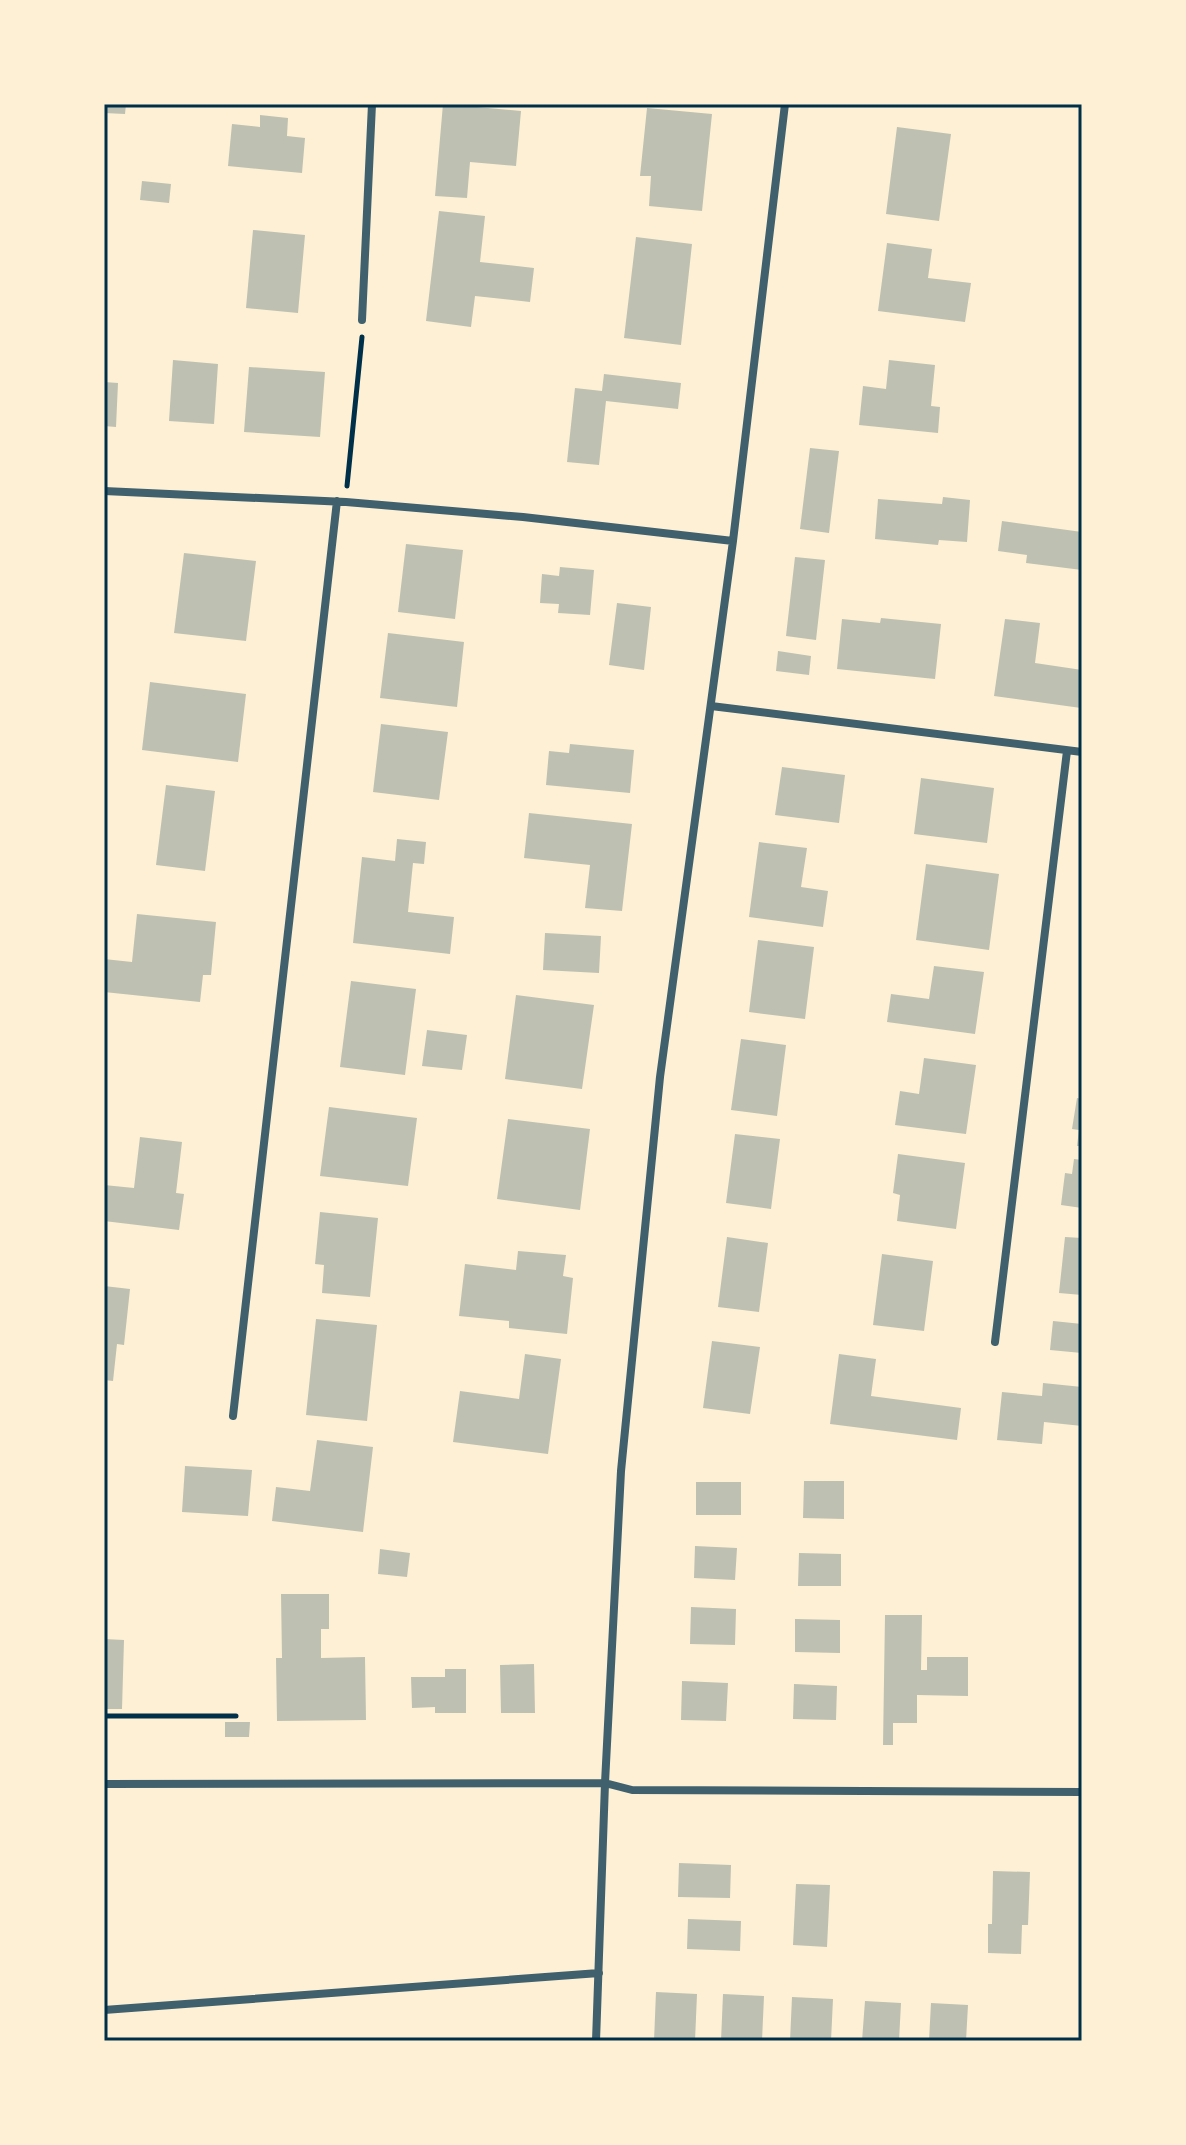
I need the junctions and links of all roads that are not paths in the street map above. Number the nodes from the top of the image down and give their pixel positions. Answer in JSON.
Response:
{"nodes":[{"id":1,"x":372,"y":104,"type":"edge"},
{"id":2,"x":785,"y":104,"type":"edge"},
{"id":3,"x":362,"y":320,"type":"road end"},
{"id":4,"x":104,"y":491,"type":"edge"},
{"id":5,"x":341,"y":502,"type":"junction"},
{"id":6,"x":733,"y":541,"type":"junction"},
{"id":7,"x":711,"y":706,"type":"junction"},
{"id":8,"x":1067,"y":751,"type":"junction"},
{"id":9,"x":1082,"y":752,"type":"edge"},
{"id":10,"x":995,"y":1342,"type":"dead end"},
{"id":11,"x":233,"y":1416,"type":"dead end"},
{"id":12,"x":605,"y":1783,"type":"junction"},
{"id":13,"x":104,"y":1784,"type":"edge"},
{"id":14,"x":1082,"y":1792,"type":"edge"},
{"id":15,"x":599,"y":1973,"type":"junction"},
{"id":16,"x":104,"y":2010,"type":"edge"},
{"id":17,"x":596,"y":2041,"type":"edge"}],
"edges":[{"from":1,"to":3,"type":"street"},
{"from":2,"to":6,"type":"street"},
{"from":4,"to":5,"type":"street"},
{"from":5,"to":6,"type":"street"},
{"from":5,"to":11,"type":"street"},
{"from":6,"to":7,"type":"street"},
{"from":7,"to":8,"type":"street"},
{"from":7,"to":12,"type":"street"},
{"from":8,"to":9,"type":"street"},
{"from":8,"to":10,"type":"street"},
{"from":12,"to":13,"type":"street"},
{"from":12,"to":14,"type":"street"},
{"from":12,"to":15,"type":"street"},
{"from":15,"to":16,"type":"street"},
{"from":15,"to":17,"type":"street"}]}
